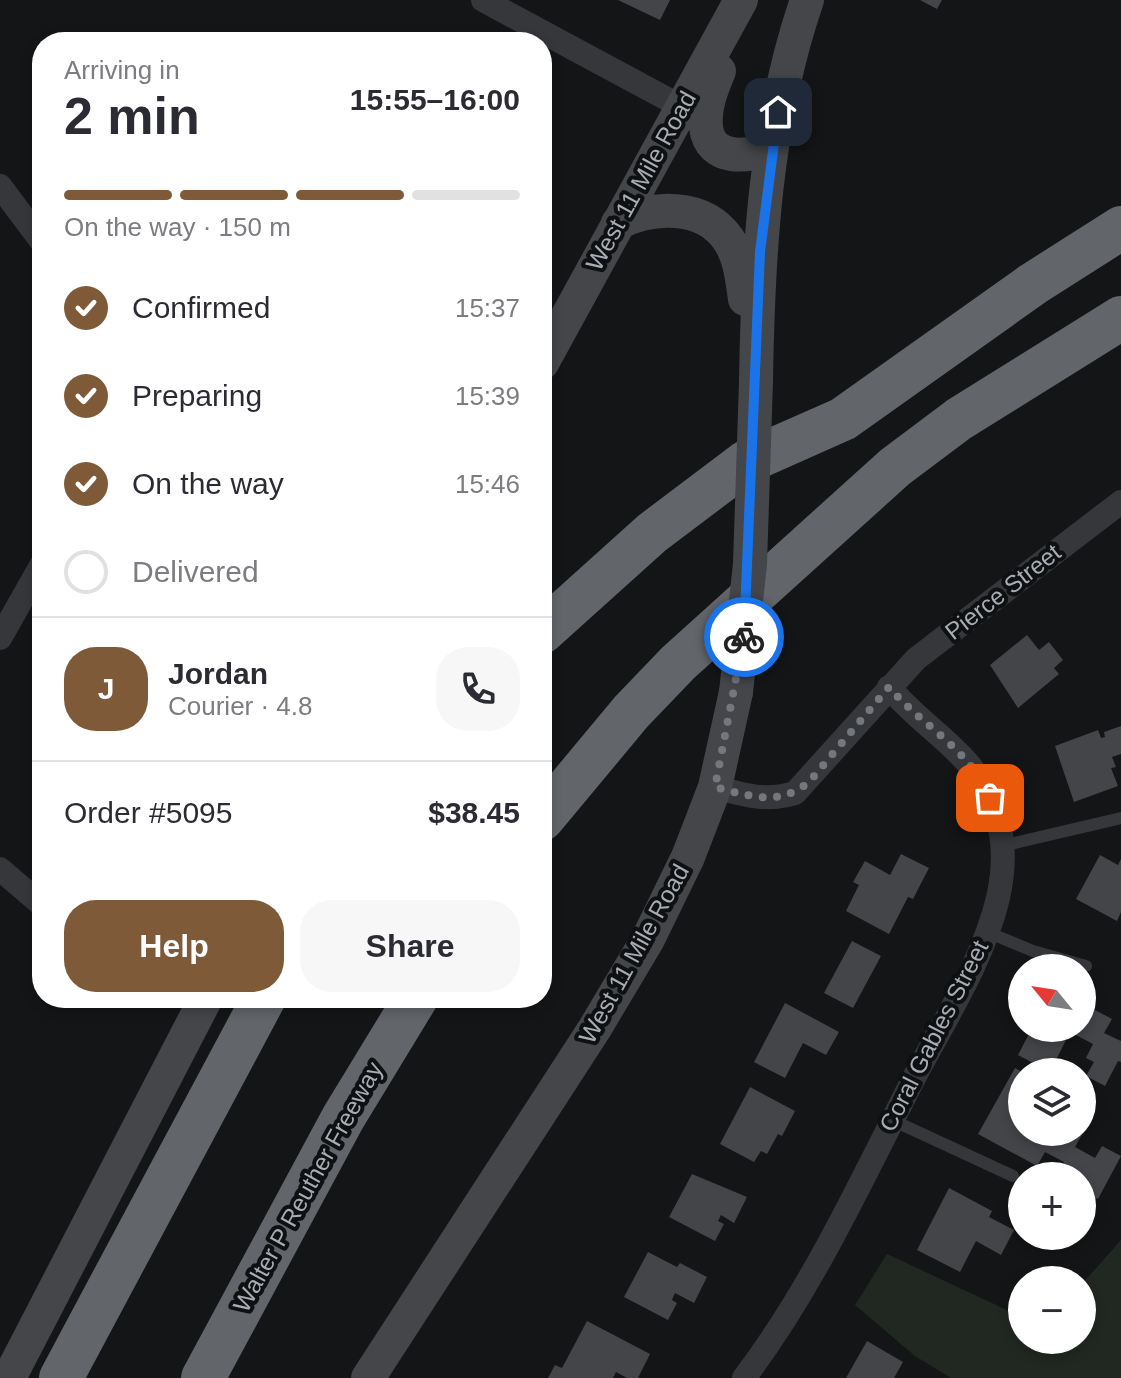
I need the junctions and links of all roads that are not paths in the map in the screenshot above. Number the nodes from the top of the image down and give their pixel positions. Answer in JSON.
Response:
{"nodes":[{"id":1,"x":483,"y":0,"type":"edge"},
{"id":2,"x":741,"y":0,"type":"edge"},
{"id":3,"x":748,"y":0,"type":"edge"},
{"id":4,"x":807,"y":0,"type":"edge"},
{"id":5,"x":543,"y":32,"type":"edge"},
{"id":6,"x":552,"y":37,"type":"edge"},
{"id":7,"x":682,"y":107,"type":"junction"},
{"id":8,"x":772,"y":146,"type":"junction"},
{"id":9,"x":0,"y":186,"type":"edge"},
{"id":10,"x":618,"y":223,"type":"junction"},
{"id":11,"x":1121,"y":228,"type":"edge"},
{"id":12,"x":32,"y":229,"type":"edge"},
{"id":13,"x":1121,"y":318,"type":"edge"},
{"id":14,"x":552,"y":345,"type":"edge"},
{"id":15,"x":756,"y":372,"type":"junction"},
{"id":16,"x":1121,"y":502,"type":"edge"},
{"id":17,"x":32,"y":582,"type":"edge"},
{"id":18,"x":552,"y":623,"type":"edge"},
{"id":19,"x":0,"y":638,"type":"edge"},
{"id":20,"x":889,"y":687,"type":"junction"},
{"id":21,"x":715,"y":787,"type":"junction"},
{"id":22,"x":552,"y":807,"type":"edge"},
{"id":23,"x":1121,"y":818,"type":"edge"},
{"id":24,"x":1002,"y":846,"type":"junction"},
{"id":25,"x":0,"y":869,"type":"edge"},
{"id":26,"x":32,"y":896,"type":"edge"},
{"id":27,"x":987,"y":932,"type":"junction"},
{"id":28,"x":1044,"y":954,"type":"edge"},
{"id":29,"x":195,"y":1008,"type":"edge"},
{"id":30,"x":259,"y":1008,"type":"edge"},
{"id":31,"x":410,"y":1008,"type":"edge"},
{"id":32,"x":892,"y":1120,"type":"junction"},
{"id":33,"x":1008,"y":1174,"type":"edge"},
{"id":34,"x":9,"y":1378,"type":"edge"},
{"id":35,"x":61,"y":1378,"type":"edge"},
{"id":36,"x":203,"y":1378,"type":"edge"},
{"id":37,"x":368,"y":1378,"type":"edge"},
{"id":38,"x":744,"y":1378,"type":"edge"}],
"edges":[{"from":1,"to":5,"type":"street"},
{"from":2,"to":7,"type":"main road","name":"West 11 Mile Road"},
{"from":3,"to":8,"type":"main road"},
{"from":4,"to":8,"type":"main road","name":"West 11 Mile Road"},
{"from":6,"to":7,"type":"street"},
{"from":7,"to":10,"type":"main road","name":"West 11 Mile Road"},
{"from":8,"to":15,"type":"main road","name":"West 11 Mile Road"},
{"from":9,"to":12,"type":"street"},
{"from":10,"to":14,"type":"main road","name":"West 11 Mile Road"},
{"from":10,"to":15,"type":"main road"},
{"from":11,"to":18,"type":"highway"},
{"from":13,"to":22,"type":"highway"},
{"from":15,"to":21,"type":"main road","name":"West 11 Mile Road","bridge":true},
{"from":16,"to":20,"type":"street","name":"Pierce Street"},
{"from":17,"to":19,"type":"street"},
{"from":20,"to":21,"type":"street"},
{"from":20,"to":24,"type":"street","name":"Coral Gables Street"},
{"from":21,"to":37,"type":"main road","name":"West 11 Mile Road"},
{"from":23,"to":24,"type":"lane"},
{"from":24,"to":27,"type":"street","name":"Coral Gables Street"},
{"from":25,"to":26,"type":"street"},
{"from":27,"to":28,"type":"lane"},
{"from":27,"to":32,"type":"street","name":"Coral Gables Street"},
{"from":29,"to":34,"type":"main road"},
{"from":30,"to":35,"type":"highway"},
{"from":31,"to":36,"type":"highway","name":"Walter P Reuther Freeway"},
{"from":32,"to":33,"type":"lane"},
{"from":32,"to":38,"type":"street","name":"Coral Gables Street"}]}
